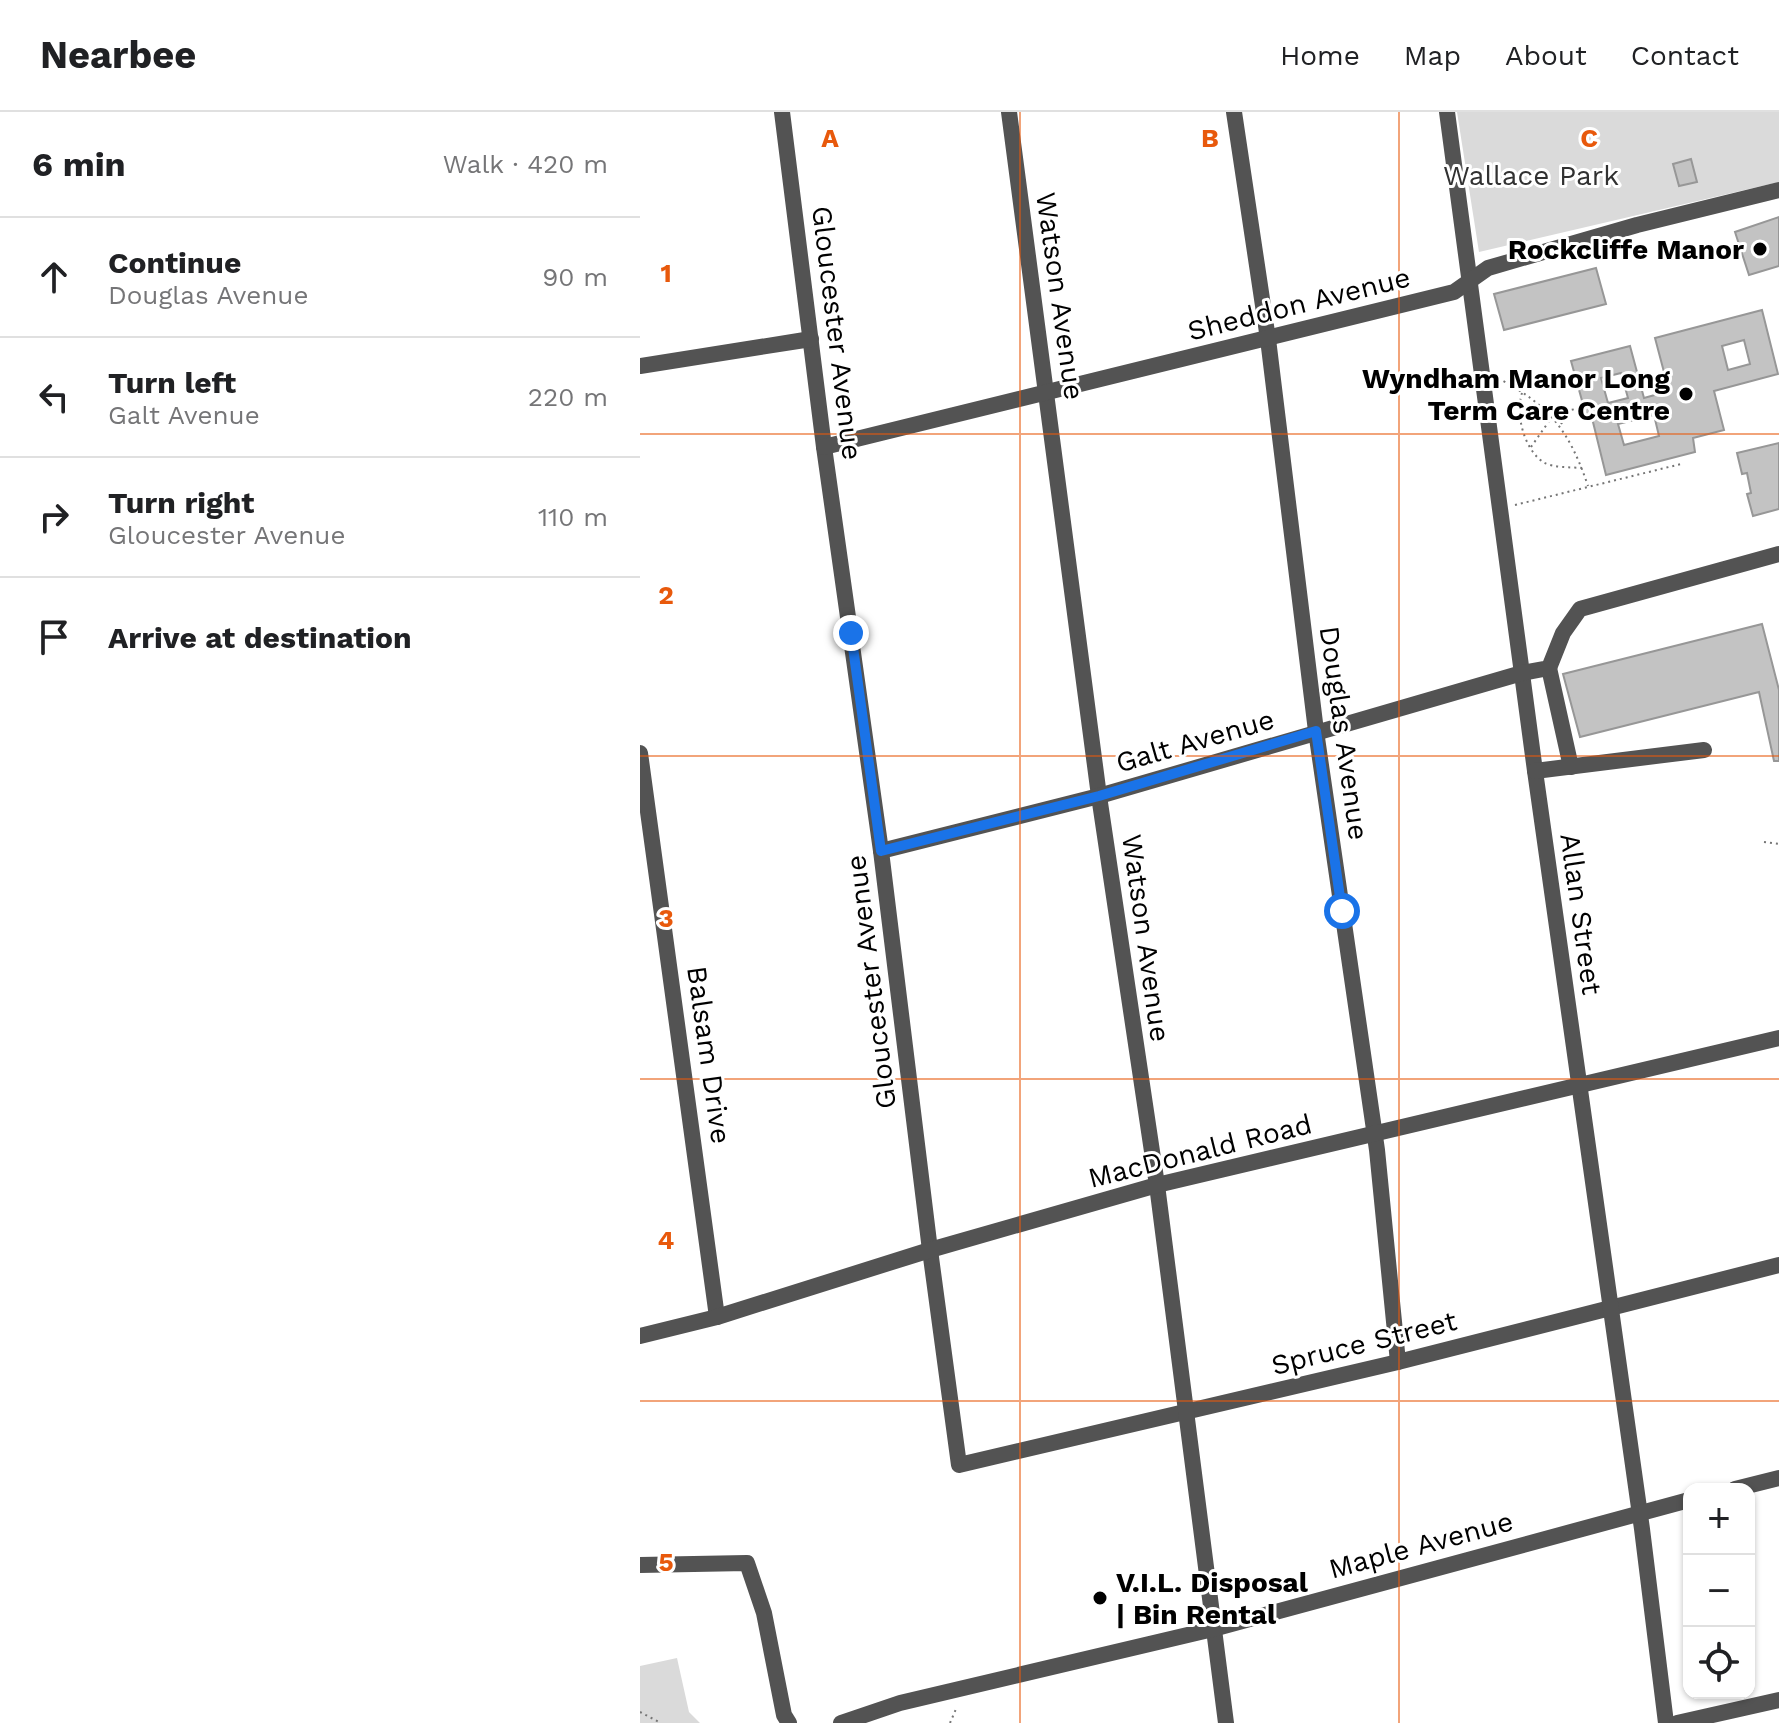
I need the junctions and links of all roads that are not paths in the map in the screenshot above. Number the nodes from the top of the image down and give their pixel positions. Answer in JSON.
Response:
{"nodes":[{"id":1,"x":782,"y":112,"type":"edge"},
{"id":2,"x":1009,"y":112,"type":"edge"},
{"id":3,"x":1234,"y":112,"type":"edge"},
{"id":4,"x":1447,"y":112,"type":"edge"},
{"id":5,"x":1779,"y":190,"type":"edge"},
{"id":6,"x":1469,"y":282,"type":"junction"},
{"id":7,"x":811,"y":339,"type":"junction"},
{"id":8,"x":1268,"y":339,"type":"junction"},
{"id":9,"x":640,"y":366,"type":"edge"},
{"id":10,"x":1047,"y":393,"type":"junction"},
{"id":11,"x":824,"y":447,"type":"junction"},
{"id":12,"x":1779,"y":554,"type":"edge"},
{"id":13,"x":1549,"y":668,"type":"junction"},
{"id":14,"x":1522,"y":673,"type":"junction"},
{"id":15,"x":1316,"y":731,"type":"junction"},
{"id":16,"x":1704,"y":750,"type":"dead end"},
{"id":17,"x":640,"y":753,"type":"edge"},
{"id":18,"x":1571,"y":767,"type":"junction"},
{"id":19,"x":1535,"y":771,"type":"junction"},
{"id":20,"x":1099,"y":796,"type":"junction"},
{"id":21,"x":881,"y":851,"type":"junction"},
{"id":22,"x":1779,"y":1038,"type":"edge"},
{"id":23,"x":1578,"y":1085,"type":"junction"},
{"id":24,"x":1375,"y":1135,"type":"junction"},
{"id":25,"x":1157,"y":1185,"type":"junction"},
{"id":26,"x":930,"y":1250,"type":"junction"},
{"id":27,"x":1779,"y":1265,"type":"edge"},
{"id":28,"x":1609,"y":1307,"type":"junction"},
{"id":29,"x":717,"y":1317,"type":"junction"},
{"id":30,"x":640,"y":1336,"type":"edge"},
{"id":31,"x":1398,"y":1362,"type":"junction"},
{"id":32,"x":1186,"y":1413,"type":"junction"},
{"id":33,"x":959,"y":1465,"type":"joint"},
{"id":34,"x":1779,"y":1478,"type":"edge"},
{"id":35,"x":1755,"y":1484,"type":"edge"},
{"id":36,"x":1683,"y":1501,"type":"edge"},
{"id":37,"x":1639,"y":1512,"type":"junction"},
{"id":38,"x":640,"y":1565,"type":"edge"},
{"id":39,"x":1213,"y":1629,"type":"junction"},
{"id":40,"x":1779,"y":1700,"type":"edge"},
{"id":41,"x":789,"y":1723,"type":"edge"},
{"id":42,"x":841,"y":1723,"type":"edge"},
{"id":43,"x":1226,"y":1723,"type":"edge"},
{"id":44,"x":1666,"y":1723,"type":"edge"},
{"id":45,"x":1677,"y":1723,"type":"edge"}],
"edges":[{"from":1,"to":7,"type":"street","name":"Gloucester Avenue"},
{"from":2,"to":10,"type":"street","name":"Watson Avenue"},
{"from":3,"to":8,"type":"street","name":"Douglas Avenue"},
{"from":4,"to":6,"type":"street","name":"Allan Street"},
{"from":5,"to":6,"type":"street","name":"Sheddon Avenue"},
{"from":6,"to":8,"type":"street","name":"Sheddon Avenue"},
{"from":6,"to":14,"type":"street","name":"Allan Street"},
{"from":7,"to":9,"type":"street"},
{"from":7,"to":11,"type":"street","name":"Gloucester Avenue"},
{"from":8,"to":10,"type":"street","name":"Sheddon Avenue"},
{"from":8,"to":15,"type":"street","name":"Douglas Avenue"},
{"from":10,"to":11,"type":"street","name":"Sheddon Avenue"},
{"from":10,"to":20,"type":"street","name":"Watson Avenue"},
{"from":11,"to":21,"type":"street","name":"Gloucester Avenue"},
{"from":12,"to":13,"type":"street"},
{"from":13,"to":14,"type":"street","name":"Galt Avenue"},
{"from":13,"to":18,"type":"street"},
{"from":14,"to":15,"type":"street","name":"Galt Avenue"},
{"from":14,"to":19,"type":"street","name":"Allan Street"},
{"from":15,"to":20,"type":"street","name":"Galt Avenue"},
{"from":15,"to":24,"type":"street","name":"Douglas Avenue"},
{"from":16,"to":18,"type":"street"},
{"from":17,"to":29,"type":"street","name":"Balsam Drive"},
{"from":18,"to":19,"type":"street"},
{"from":19,"to":23,"type":"street","name":"Allan Street"},
{"from":20,"to":21,"type":"street","name":"Galt Avenue"},
{"from":20,"to":25,"type":"street","name":"Watson Avenue"},
{"from":21,"to":26,"type":"street","name":"Gloucester Avenue"},
{"from":22,"to":23,"type":"street","name":"MacDonald Road"},
{"from":23,"to":24,"type":"street","name":"MacDonald Road"},
{"from":23,"to":28,"type":"street","name":"Allan Street"},
{"from":24,"to":25,"type":"street","name":"MacDonald Road"},
{"from":24,"to":31,"type":"street","name":"Douglas Avenue"},
{"from":25,"to":26,"type":"street","name":"MacDonald Road"},
{"from":25,"to":32,"type":"street","name":"Watson Avenue"},
{"from":26,"to":29,"type":"street","name":"MacDonald Road"},
{"from":26,"to":33,"type":"street","name":"Gloucester Avenue"},
{"from":27,"to":28,"type":"street","name":"Spruce Street"},
{"from":28,"to":31,"type":"street","name":"Spruce Street"},
{"from":28,"to":37,"type":"street","name":"Allan Street"},
{"from":29,"to":30,"type":"street","name":"MacDonald Road"},
{"from":31,"to":32,"type":"street","name":"Spruce Street"},
{"from":32,"to":33,"type":"street","name":"Spruce Street"},
{"from":32,"to":39,"type":"street","name":"Watson Avenue"},
{"from":34,"to":35,"type":"street"},
{"from":36,"to":37,"type":"street","name":"Maple Avenue"},
{"from":37,"to":39,"type":"street","name":"Maple Avenue"},
{"from":37,"to":44,"type":"street","name":"Allan Street"},
{"from":38,"to":41,"type":"street"},
{"from":39,"to":42,"type":"street","name":"Maple Avenue"},
{"from":39,"to":43,"type":"street","name":"Watson Avenue"},
{"from":40,"to":45,"type":"street"}]}
